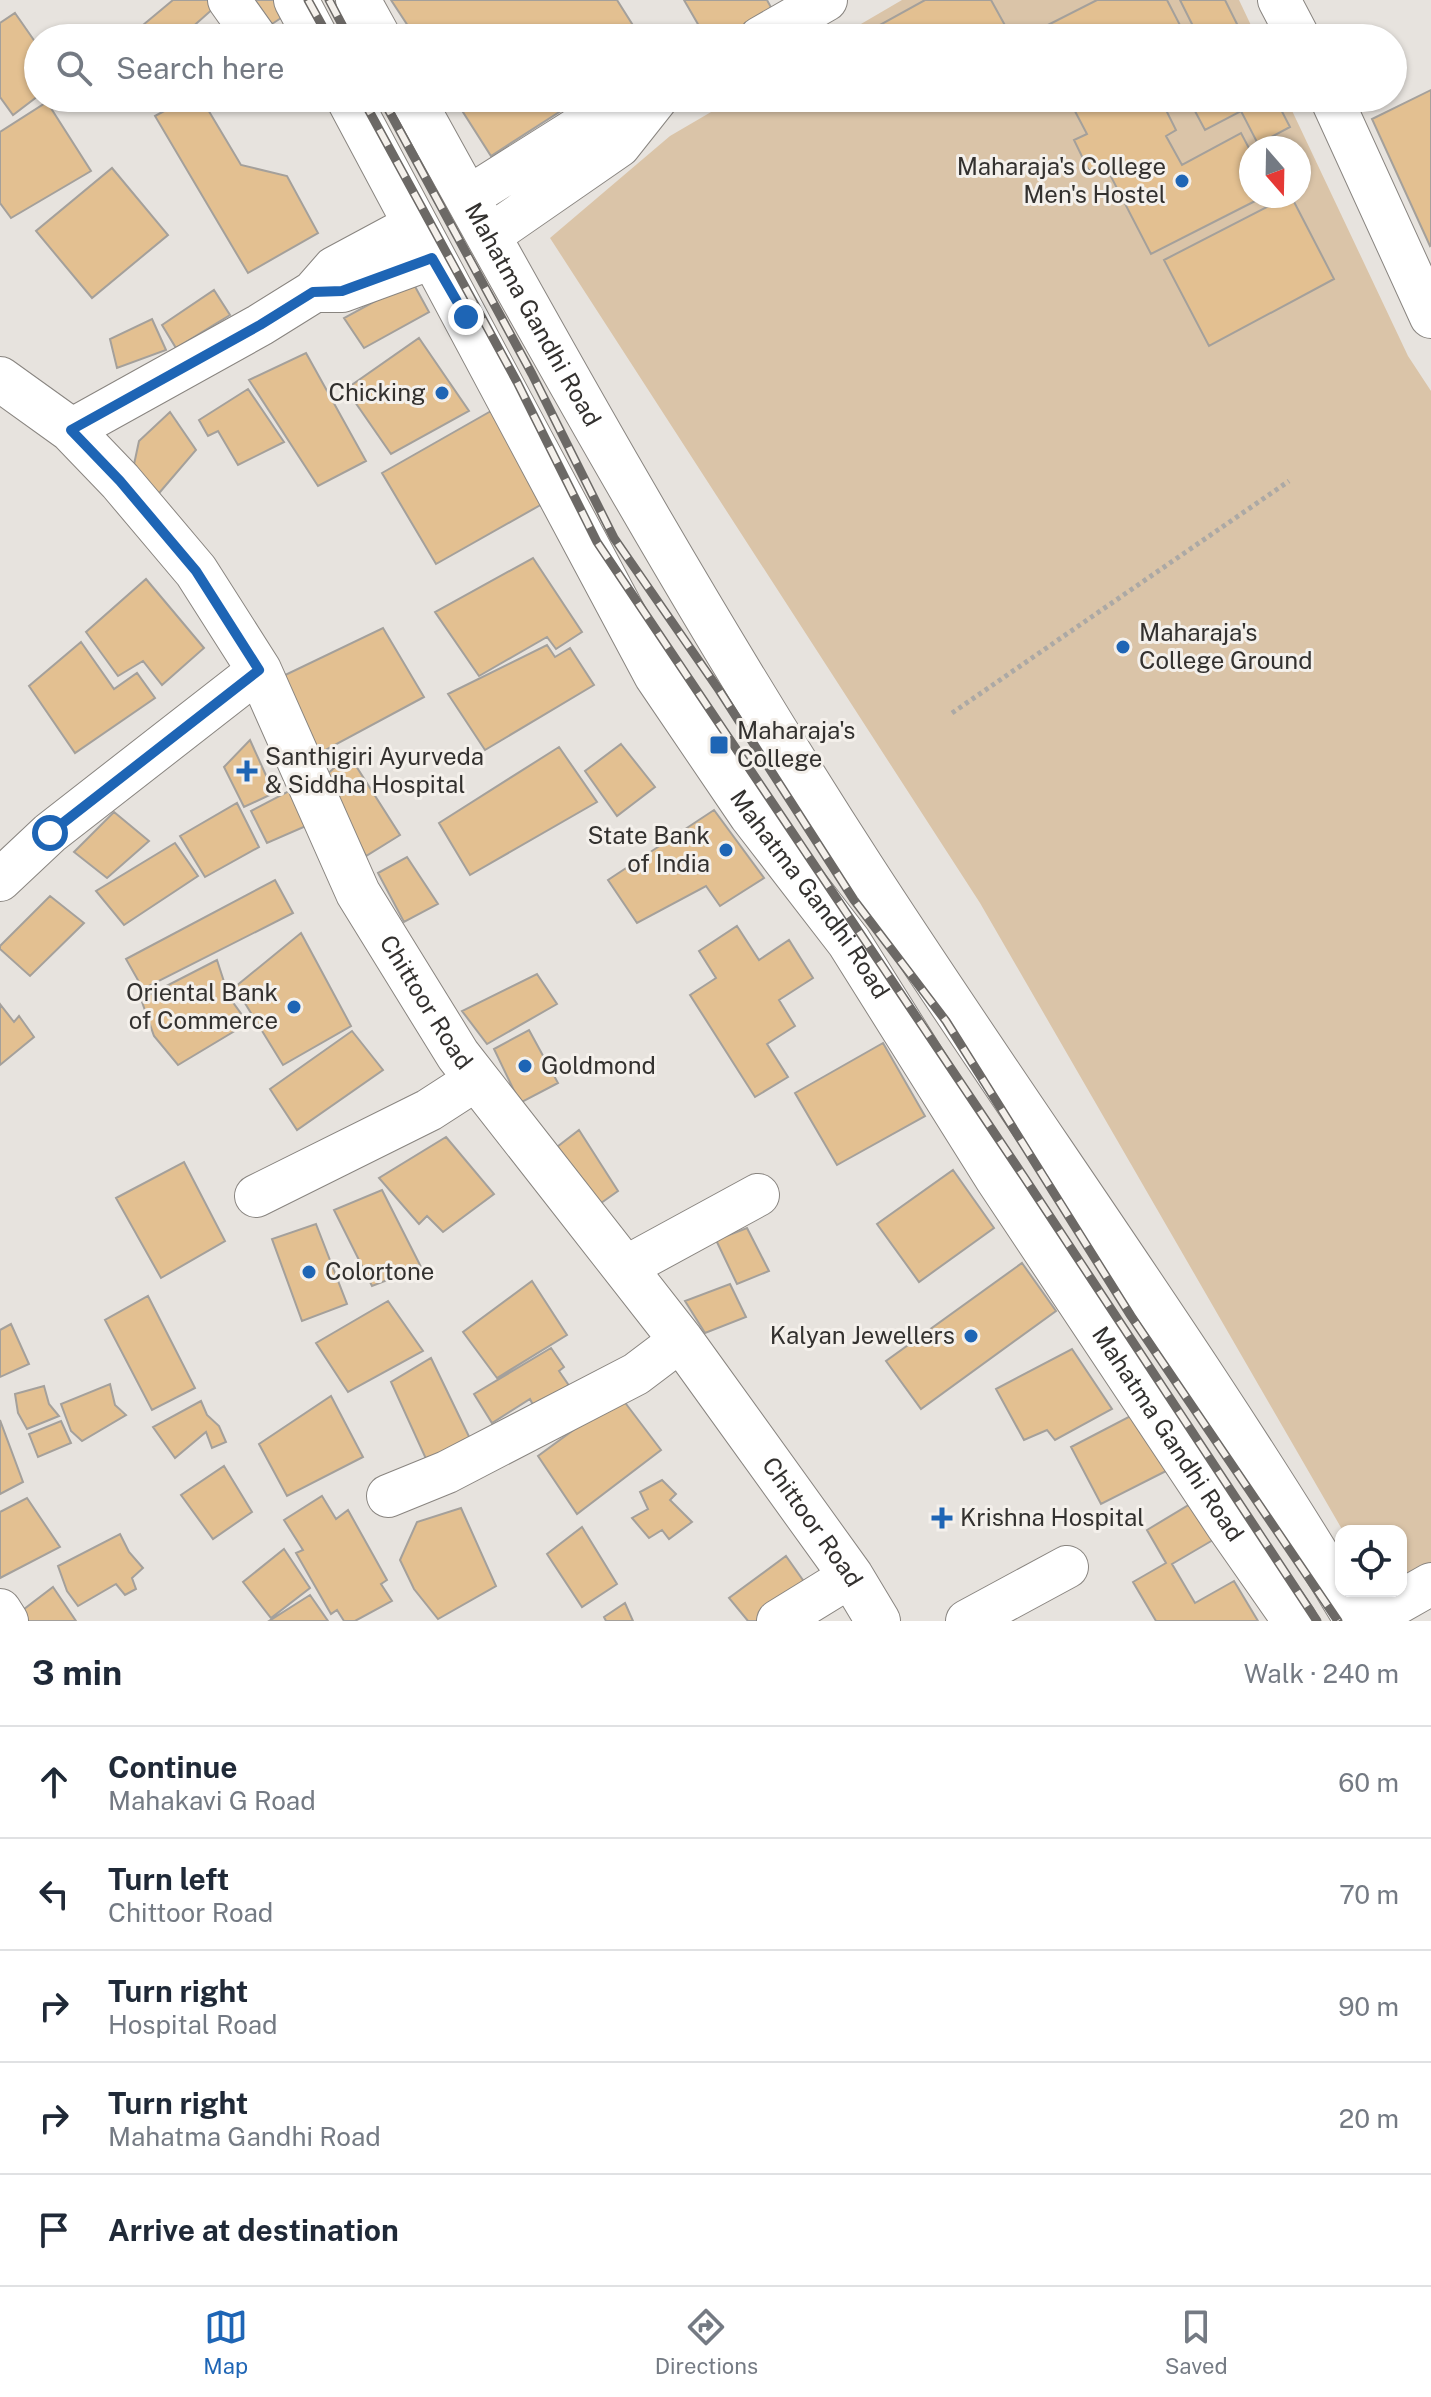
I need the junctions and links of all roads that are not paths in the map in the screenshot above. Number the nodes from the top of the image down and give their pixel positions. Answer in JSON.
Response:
{"nodes":[{"id":1,"x":229,"y":0,"type":"edge"},
{"id":2,"x":296,"y":0,"type":"edge"},
{"id":3,"x":358,"y":0,"type":"edge"},
{"id":4,"x":826,"y":0,"type":"edge"},
{"id":5,"x":1279,"y":0,"type":"edge"},
{"id":6,"x":246,"y":24,"type":"edge"},
{"id":7,"x":309,"y":24,"type":"edge"},
{"id":8,"x":371,"y":24,"type":"edge"},
{"id":9,"x":784,"y":24,"type":"edge"},
{"id":10,"x":1292,"y":24,"type":"edge"},
{"id":11,"x":355,"y":112,"type":"edge"},
{"id":12,"x":420,"y":112,"type":"edge"},
{"id":13,"x":610,"y":112,"type":"edge"},
{"id":14,"x":644,"y":112,"type":"edge"},
{"id":15,"x":1337,"y":112,"type":"edge"},
{"id":16,"x":467,"y":198,"type":"junction"},
{"id":17,"x":489,"y":236,"type":"junction"},
{"id":18,"x":423,"y":242,"type":"junction"},
{"id":19,"x":1431,"y":317,"type":"edge"},
{"id":20,"x":4,"y":390,"type":"edge"},
{"id":21,"x":71,"y":430,"type":"junction"},
{"id":22,"x":259,"y":670,"type":"junction"},
{"id":23,"x":0,"y":880,"type":"edge"},
{"id":24,"x":477,"y":1079,"type":"junction"},
{"id":25,"x":758,"y":1195,"type":"dead end"},
{"id":26,"x":256,"y":1196,"type":"dead end"},
{"id":27,"x":624,"y":1268,"type":"junction"},
{"id":28,"x":681,"y":1340,"type":"junction"},
{"id":29,"x":1200,"y":1374,"type":"junction"},
{"id":30,"x":1146,"y":1400,"type":"junction"},
{"id":31,"x":388,"y":1496,"type":"dead end"},
{"id":32,"x":1067,"y":1567,"type":"dead end"},
{"id":33,"x":851,"y":1576,"type":"junction"},
{"id":34,"x":1431,"y":1584,"type":"edge"},
{"id":35,"x":0,"y":1610,"type":"edge"},
{"id":36,"x":7,"y":1621,"type":"edge"},
{"id":37,"x":778,"y":1621,"type":"edge"},
{"id":38,"x":878,"y":1621,"type":"edge"},
{"id":39,"x":967,"y":1621,"type":"edge"},
{"id":40,"x":1295,"y":1621,"type":"edge"},
{"id":41,"x":1357,"y":1621,"type":"edge"},
{"id":42,"x":1366,"y":1621,"type":"edge"}],
"edges":[{"from":1,"to":6,"type":"street"},
{"from":2,"to":7,"type":"main road"},
{"from":3,"to":8,"type":"main road"},
{"from":4,"to":9,"type":"street"},
{"from":5,"to":10,"type":"street"},
{"from":11,"to":18,"type":"main road","name":"Mahatma Gandhi Road"},
{"from":12,"to":16,"type":"main road","name":"Mahatma Gandhi Road"},
{"from":13,"to":16,"type":"street"},
{"from":14,"to":17,"type":"street"},
{"from":15,"to":19,"type":"street"},
{"from":16,"to":17,"type":"main road","name":"Mahatma Gandhi Road"},
{"from":16,"to":18,"type":"main road"},
{"from":17,"to":18,"type":"main road"},
{"from":17,"to":29,"type":"main road","name":"Mahatma Gandhi Road"},
{"from":18,"to":21,"type":"street"},
{"from":18,"to":30,"type":"main road","name":"Mahatma Gandhi Road"},
{"from":20,"to":21,"type":"main road","name":"Chittoor Road"},
{"from":21,"to":22,"type":"main road","name":"Chittoor Road"},
{"from":22,"to":23,"type":"street"},
{"from":22,"to":24,"type":"main road","name":"Chittoor Road"},
{"from":24,"to":26,"type":"street"},
{"from":24,"to":27,"type":"main road","name":"Chittoor Road"},
{"from":25,"to":27,"type":"street"},
{"from":27,"to":28,"type":"main road","name":"Chittoor Road"},
{"from":28,"to":31,"type":"street"},
{"from":28,"to":33,"type":"main road","name":"Chittoor Road"},
{"from":29,"to":30,"type":"main road"},
{"from":29,"to":41,"type":"main road","name":"Mahatma Gandhi Road"},
{"from":30,"to":40,"type":"main road","name":"Mahatma Gandhi Road"},
{"from":32,"to":39,"type":"street"},
{"from":33,"to":37,"type":"street"},
{"from":33,"to":38,"type":"main road","name":"Chittoor Road"},
{"from":34,"to":42,"type":"street"},
{"from":35,"to":36,"type":"street"}]}
